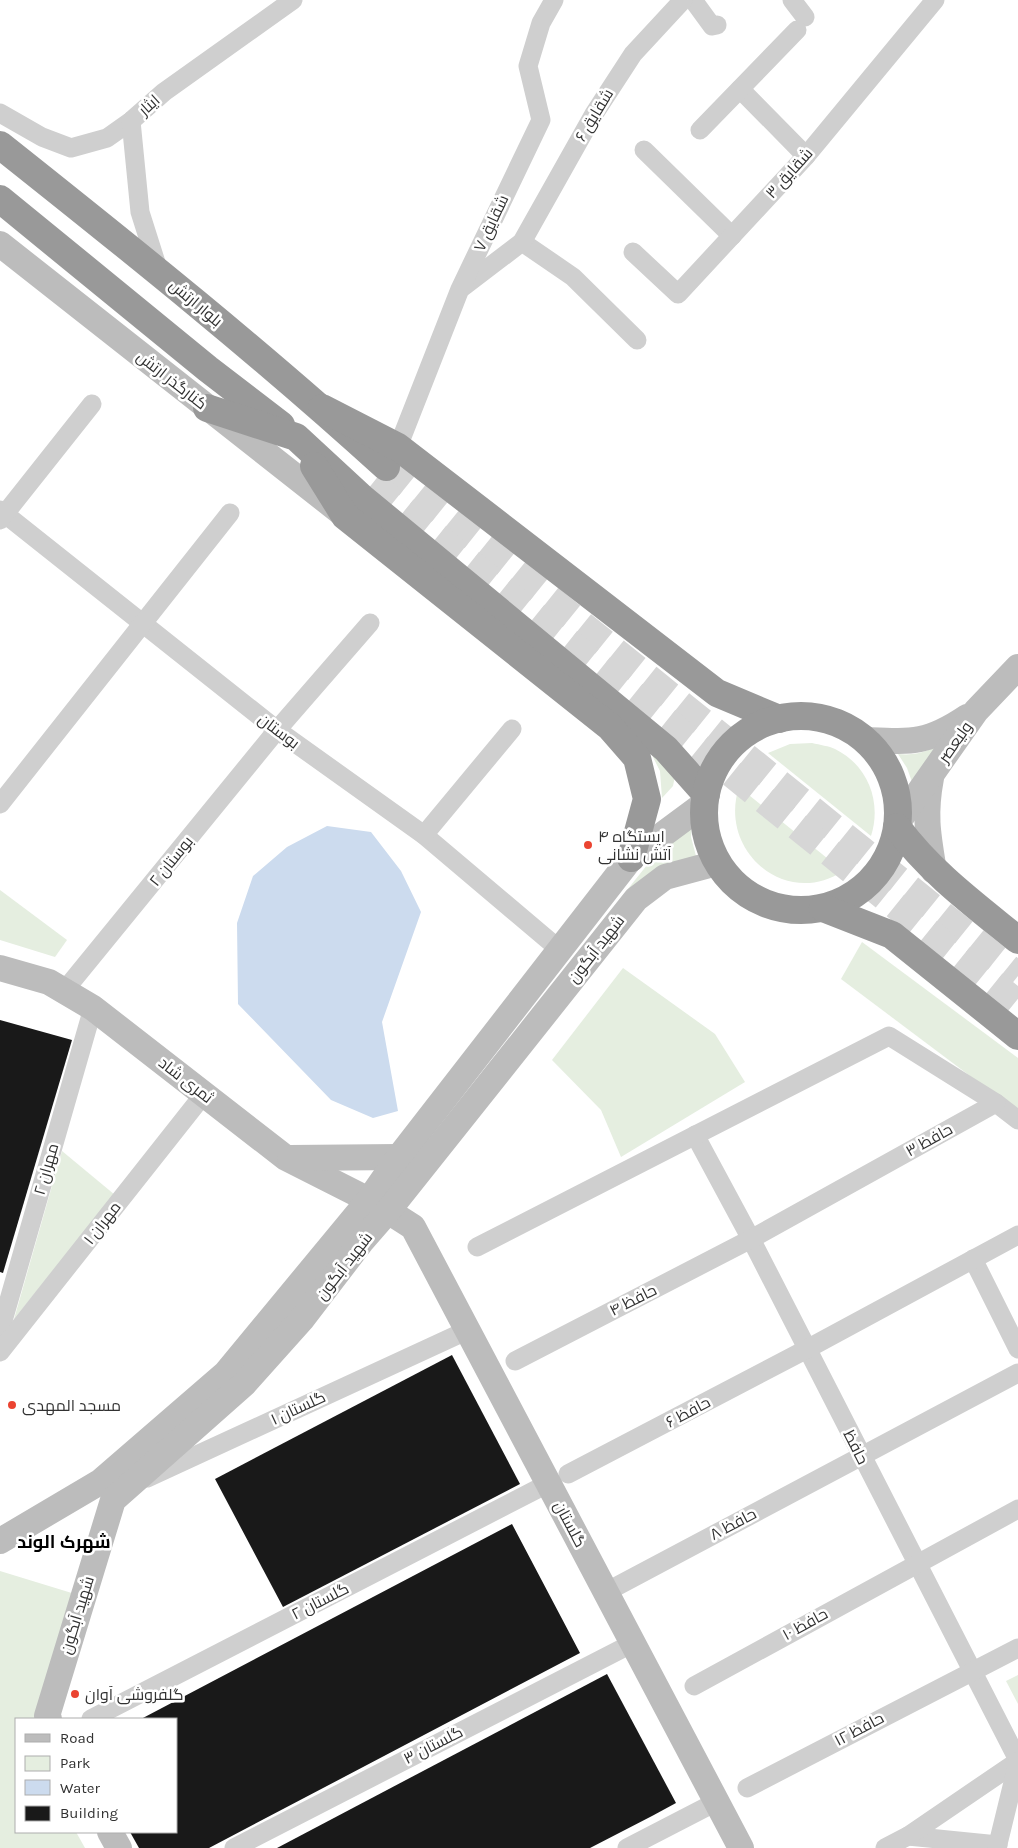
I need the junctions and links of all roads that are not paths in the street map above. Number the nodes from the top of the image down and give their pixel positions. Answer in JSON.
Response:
{"nodes":[{"id":1,"x":293,"y":0,"type":"edge"},
{"id":2,"x":554,"y":0,"type":"edge"},
{"id":3,"x":683,"y":0,"type":"edge"},
{"id":4,"x":693,"y":0,"type":"edge"},
{"id":5,"x":792,"y":0,"type":"edge"},
{"id":6,"x":935,"y":0,"type":"edge"},
{"id":7,"x":716,"y":25,"type":"dead end"},
{"id":8,"x":740,"y":89,"type":"junction"},
{"id":9,"x":0,"y":113,"type":"edge"},
{"id":10,"x":131,"y":121,"type":"junction"},
{"id":11,"x":700,"y":130,"type":"dead end"},
{"id":12,"x":0,"y":145,"type":"edge"},
{"id":13,"x":644,"y":150,"type":"dead end"},
{"id":14,"x":806,"y":156,"type":"junction"},
{"id":15,"x":0,"y":200,"type":"edge"},
{"id":16,"x":732,"y":236,"type":"junction"},
{"id":17,"x":522,"y":242,"type":"junction"},
{"id":18,"x":0,"y":244,"type":"edge"},
{"id":19,"x":633,"y":252,"type":"dead end"},
{"id":20,"x":159,"y":272,"type":"junction"},
{"id":21,"x":460,"y":290,"type":"junction"},
{"id":22,"x":637,"y":340,"type":"dead end"},
{"id":23,"x":92,"y":404,"type":"dead end"},
{"id":24,"x":207,"y":408,"type":"junction"},
{"id":25,"x":296,"y":437,"type":"junction"},
{"id":26,"x":386,"y":466,"type":"junction"},
{"id":27,"x":230,"y":513,"type":"dead end"},
{"id":28,"x":2,"y":515,"type":"edge"},
{"id":29,"x":345,"y":516,"type":"junction"},
{"id":30,"x":142,"y":623,"type":"junction"},
{"id":31,"x":370,"y":623,"type":"dead end"},
{"id":32,"x":1018,"y":667,"type":"edge"},
{"id":33,"x":976,"y":711,"type":"junction"},
{"id":34,"x":779,"y":718,"type":"junction"},
{"id":35,"x":512,"y":729,"type":"dead end"},
{"id":36,"x":277,"y":730,"type":"junction"},
{"id":37,"x":865,"y":740,"type":"junction"},
{"id":38,"x":931,"y":776,"type":"junction"},
{"id":39,"x":705,"y":799,"type":"junction"},
{"id":40,"x":0,"y":804,"type":"edge"},
{"id":41,"x":897,"y":825,"type":"junction"},
{"id":42,"x":424,"y":835,"type":"junction"},
{"id":43,"x":631,"y":858,"type":"junction"},
{"id":44,"x":717,"y":863,"type":"junction"},
{"id":45,"x":934,"y":871,"type":"junction"},
{"id":46,"x":822,"y":908,"type":"junction"},
{"id":47,"x":1018,"y":940,"type":"edge"},
{"id":48,"x":560,"y":950,"type":"junction"},
{"id":49,"x":0,"y":968,"type":"edge"},
{"id":50,"x":64,"y":991,"type":"junction"},
{"id":51,"x":93,"y":1008,"type":"junction"},
{"id":52,"x":1018,"y":1036,"type":"edge"},
{"id":53,"x":483,"y":1049,"type":"junction"},
{"id":54,"x":504,"y":1065,"type":"junction"},
{"id":55,"x":204,"y":1094,"type":"junction"},
{"id":56,"x":996,"y":1103,"type":"junction"},
{"id":57,"x":1018,"y":1120,"type":"edge"},
{"id":58,"x":695,"y":1135,"type":"junction"},
{"id":59,"x":399,"y":1157,"type":"junction"},
{"id":60,"x":286,"y":1158,"type":"junction"},
{"id":61,"x":378,"y":1206,"type":"junction"},
{"id":62,"x":1018,"y":1235,"type":"edge"},
{"id":63,"x":751,"y":1238,"type":"junction"},
{"id":64,"x":477,"y":1247,"type":"dead end"},
{"id":65,"x":973,"y":1259,"type":"junction"},
{"id":66,"x":468,"y":1330,"type":"junction"},
{"id":67,"x":0,"y":1331,"type":"edge"},
{"id":68,"x":1018,"y":1348,"type":"edge"},
{"id":69,"x":807,"y":1349,"type":"junction"},
{"id":70,"x":0,"y":1352,"type":"edge"},
{"id":71,"x":514,"y":1361,"type":"dead end"},
{"id":72,"x":1018,"y":1373,"type":"edge"},
{"id":73,"x":860,"y":1455,"type":"junction"},
{"id":74,"x":120,"y":1479,"type":"junction"},
{"id":75,"x":558,"y":1479,"type":"junction"},
{"id":76,"x":86,"y":1491,"type":"junction"},
{"id":77,"x":109,"y":1509,"type":"junction"},
{"id":78,"x":1018,"y":1509,"type":"edge"},
{"id":79,"x":0,"y":1541,"type":"edge"},
{"id":80,"x":916,"y":1563,"type":"junction"},
{"id":81,"x":606,"y":1592,"type":"junction"},
{"id":82,"x":633,"y":1643,"type":"junction"},
{"id":83,"x":1018,"y":1648,"type":"edge"},
{"id":84,"x":972,"y":1670,"type":"junction"},
{"id":85,"x":694,"y":1686,"type":"dead end"},
{"id":86,"x":48,"y":1718,"type":"edge"},
{"id":87,"x":93,"y":1718,"type":"edge"},
{"id":88,"x":1018,"y":1761,"type":"edge"},
{"id":89,"x":747,"y":1788,"type":"dead end"},
{"id":90,"x":716,"y":1802,"type":"junction"},
{"id":91,"x":110,"y":1833,"type":"edge"},
{"id":92,"x":908,"y":1836,"type":"junction"},
{"id":93,"x":998,"y":1847,"type":"edge"},
{"id":94,"x":118,"y":1848,"type":"edge"},
{"id":95,"x":234,"y":1848,"type":"edge"},
{"id":96,"x":626,"y":1848,"type":"edge"},
{"id":97,"x":741,"y":1848,"type":"edge"},
{"id":98,"x":886,"y":1848,"type":"edge"}],
"edges":[{"from":1,"to":10,"type":"street","name":"ایثار"},
{"from":2,"to":21,"type":"street","name":"شقایق ۷"},
{"from":3,"to":17,"type":"street","name":"شقایق ۶"},
{"from":4,"to":7,"type":"street"},
{"from":5,"to":8,"type":"street"},
{"from":6,"to":14,"type":"street","name":"شقایق ۳"},
{"from":8,"to":11,"type":"street"},
{"from":8,"to":14,"type":"street"},
{"from":9,"to":10,"type":"street"},
{"from":10,"to":20,"type":"street","name":"ایثار"},
{"from":12,"to":20,"type":"highway","name":"بلوار ارتش"},
{"from":13,"to":16,"type":"street"},
{"from":14,"to":16,"type":"street","name":"شقایق ۳"},
{"from":15,"to":25,"type":"highway"},
{"from":16,"to":19,"type":"street","name":"شقایق ۳"},
{"from":17,"to":21,"type":"street"},
{"from":17,"to":22,"type":"street"},
{"from":18,"to":24,"type":"main road","name":"کنارگذر ارتش"},
{"from":20,"to":26,"type":"highway","name":"بلوار ارتش"},
{"from":21,"to":26,"type":"street","name":"شقایق ۷"},
{"from":23,"to":28,"type":"street"},
{"from":24,"to":25,"type":"highway"},
{"from":24,"to":29,"type":"main road","name":"کنارگذر ارتش"},
{"from":25,"to":26,"type":"highway"},
{"from":25,"to":29,"type":"highway"},
{"from":25,"to":39,"type":"highway"},
{"from":26,"to":34,"type":"highway"},
{"from":27,"to":30,"type":"street"},
{"from":28,"to":30,"type":"street","name":"بوستان"},
{"from":29,"to":43,"type":"highway"},
{"from":30,"to":36,"type":"street","name":"بوستان"},
{"from":30,"to":40,"type":"street"},
{"from":31,"to":36,"type":"street","name":"بوستان ۲"},
{"from":32,"to":33,"type":"main road","name":"ولیعصر"},
{"from":33,"to":37,"type":"main road"},
{"from":33,"to":38,"type":"main road","name":"ولیعصر"},
{"from":34,"to":37,"type":"highway"},
{"from":34,"to":39,"type":"highway"},
{"from":35,"to":42,"type":"street"},
{"from":36,"to":42,"type":"street","name":"بوستان"},
{"from":36,"to":50,"type":"street","name":"بوستان ۲"},
{"from":37,"to":41,"type":"highway"},
{"from":38,"to":41,"type":"main road","name":"ولیعصر"},
{"from":38,"to":45,"type":"main road"},
{"from":39,"to":43,"type":"main road","name":"شهید آبگون"},
{"from":39,"to":44,"type":"highway"},
{"from":41,"to":45,"type":"highway"},
{"from":41,"to":46,"type":"highway"},
{"from":42,"to":48,"type":"street","name":"بوستان"},
{"from":43,"to":48,"type":"main road","name":"شهید آبگون"},
{"from":44,"to":46,"type":"highway"},
{"from":44,"to":54,"type":"main road","name":"شهید آبگون"},
{"from":45,"to":47,"type":"highway"},
{"from":46,"to":52,"type":"highway"},
{"from":48,"to":53,"type":"main road","name":"شهید آبگون"},
{"from":49,"to":50,"type":"main road","name":"ثمری شاد"},
{"from":50,"to":51,"type":"main road","name":"ثمری شاد"},
{"from":51,"to":55,"type":"main road","name":"ثمری شاد"},
{"from":51,"to":67,"type":"street","name":"مهران ۲"},
{"from":53,"to":54,"type":"main road"},
{"from":53,"to":59,"type":"main road","name":"شهید آبگون"},
{"from":54,"to":61,"type":"main road","name":"شهید آبگون"},
{"from":55,"to":60,"type":"main road","name":"ثمری شاد"},
{"from":55,"to":70,"type":"street","name":"۱ مهران"},
{"from":56,"to":57,"type":"street"},
{"from":56,"to":58,"type":"street"},
{"from":56,"to":63,"type":"street","name":"حافظ ۳"},
{"from":58,"to":63,"type":"street","name":"حافظ"},
{"from":58,"to":64,"type":"street"},
{"from":59,"to":60,"type":"main road"},
{"from":59,"to":61,"type":"main road","name":"شهید آبگون"},
{"from":60,"to":61,"type":"main road","name":"ثمری شاد"},
{"from":61,"to":66,"type":"main road","name":"گلستان"},
{"from":61,"to":74,"type":"main road","name":"شهید آبگون"},
{"from":62,"to":65,"type":"street","name":"حافظ ۶"},
{"from":63,"to":69,"type":"street","name":"حافظ"},
{"from":63,"to":71,"type":"street","name":"حافظ ۴"},
{"from":65,"to":68,"type":"street"},
{"from":65,"to":69,"type":"street","name":"حافظ ۶"},
{"from":66,"to":74,"type":"street","name":"گلستان ۱"},
{"from":66,"to":75,"type":"main road","name":"گلستان"},
{"from":69,"to":73,"type":"street","name":"حافظ"},
{"from":69,"to":75,"type":"street","name":"حافظ ۶"},
{"from":72,"to":73,"type":"street","name":"حافظ ۸"},
{"from":73,"to":80,"type":"street","name":"حافظ"},
{"from":73,"to":81,"type":"street","name":"حافظ ۸"},
{"from":74,"to":76,"type":"main road","name":"شهید آبگون"},
{"from":74,"to":77,"type":"main road","name":"شهید آبگون"},
{"from":75,"to":81,"type":"main road","name":"گلستان"},
{"from":75,"to":87,"type":"street","name":"گلستان ۲"},
{"from":76,"to":77,"type":"main road"},
{"from":76,"to":79,"type":"main road","name":"شهید آبگون"},
{"from":77,"to":86,"type":"main road","name":"شهید آبگون"},
{"from":78,"to":80,"type":"street","name":"حافظ ۱۰"},
{"from":80,"to":84,"type":"street","name":"حافظ"},
{"from":80,"to":85,"type":"street","name":"حافظ ۱۰"},
{"from":81,"to":82,"type":"main road","name":"گلستان"},
{"from":82,"to":90,"type":"main road","name":"گلستان"},
{"from":82,"to":95,"type":"street","name":"گلستان ۳"},
{"from":83,"to":84,"type":"street","name":"حافظ ۱۲"},
{"from":84,"to":88,"type":"street","name":"حافظ"},
{"from":84,"to":89,"type":"street","name":"حافظ ۱۲"},
{"from":88,"to":92,"type":"street"},
{"from":88,"to":93,"type":"street"},
{"from":90,"to":96,"type":"street"},
{"from":90,"to":97,"type":"main road","name":"گلستان"},
{"from":91,"to":94,"type":"main road"},
{"from":92,"to":93,"type":"street"},
{"from":92,"to":98,"type":"street"}]}
